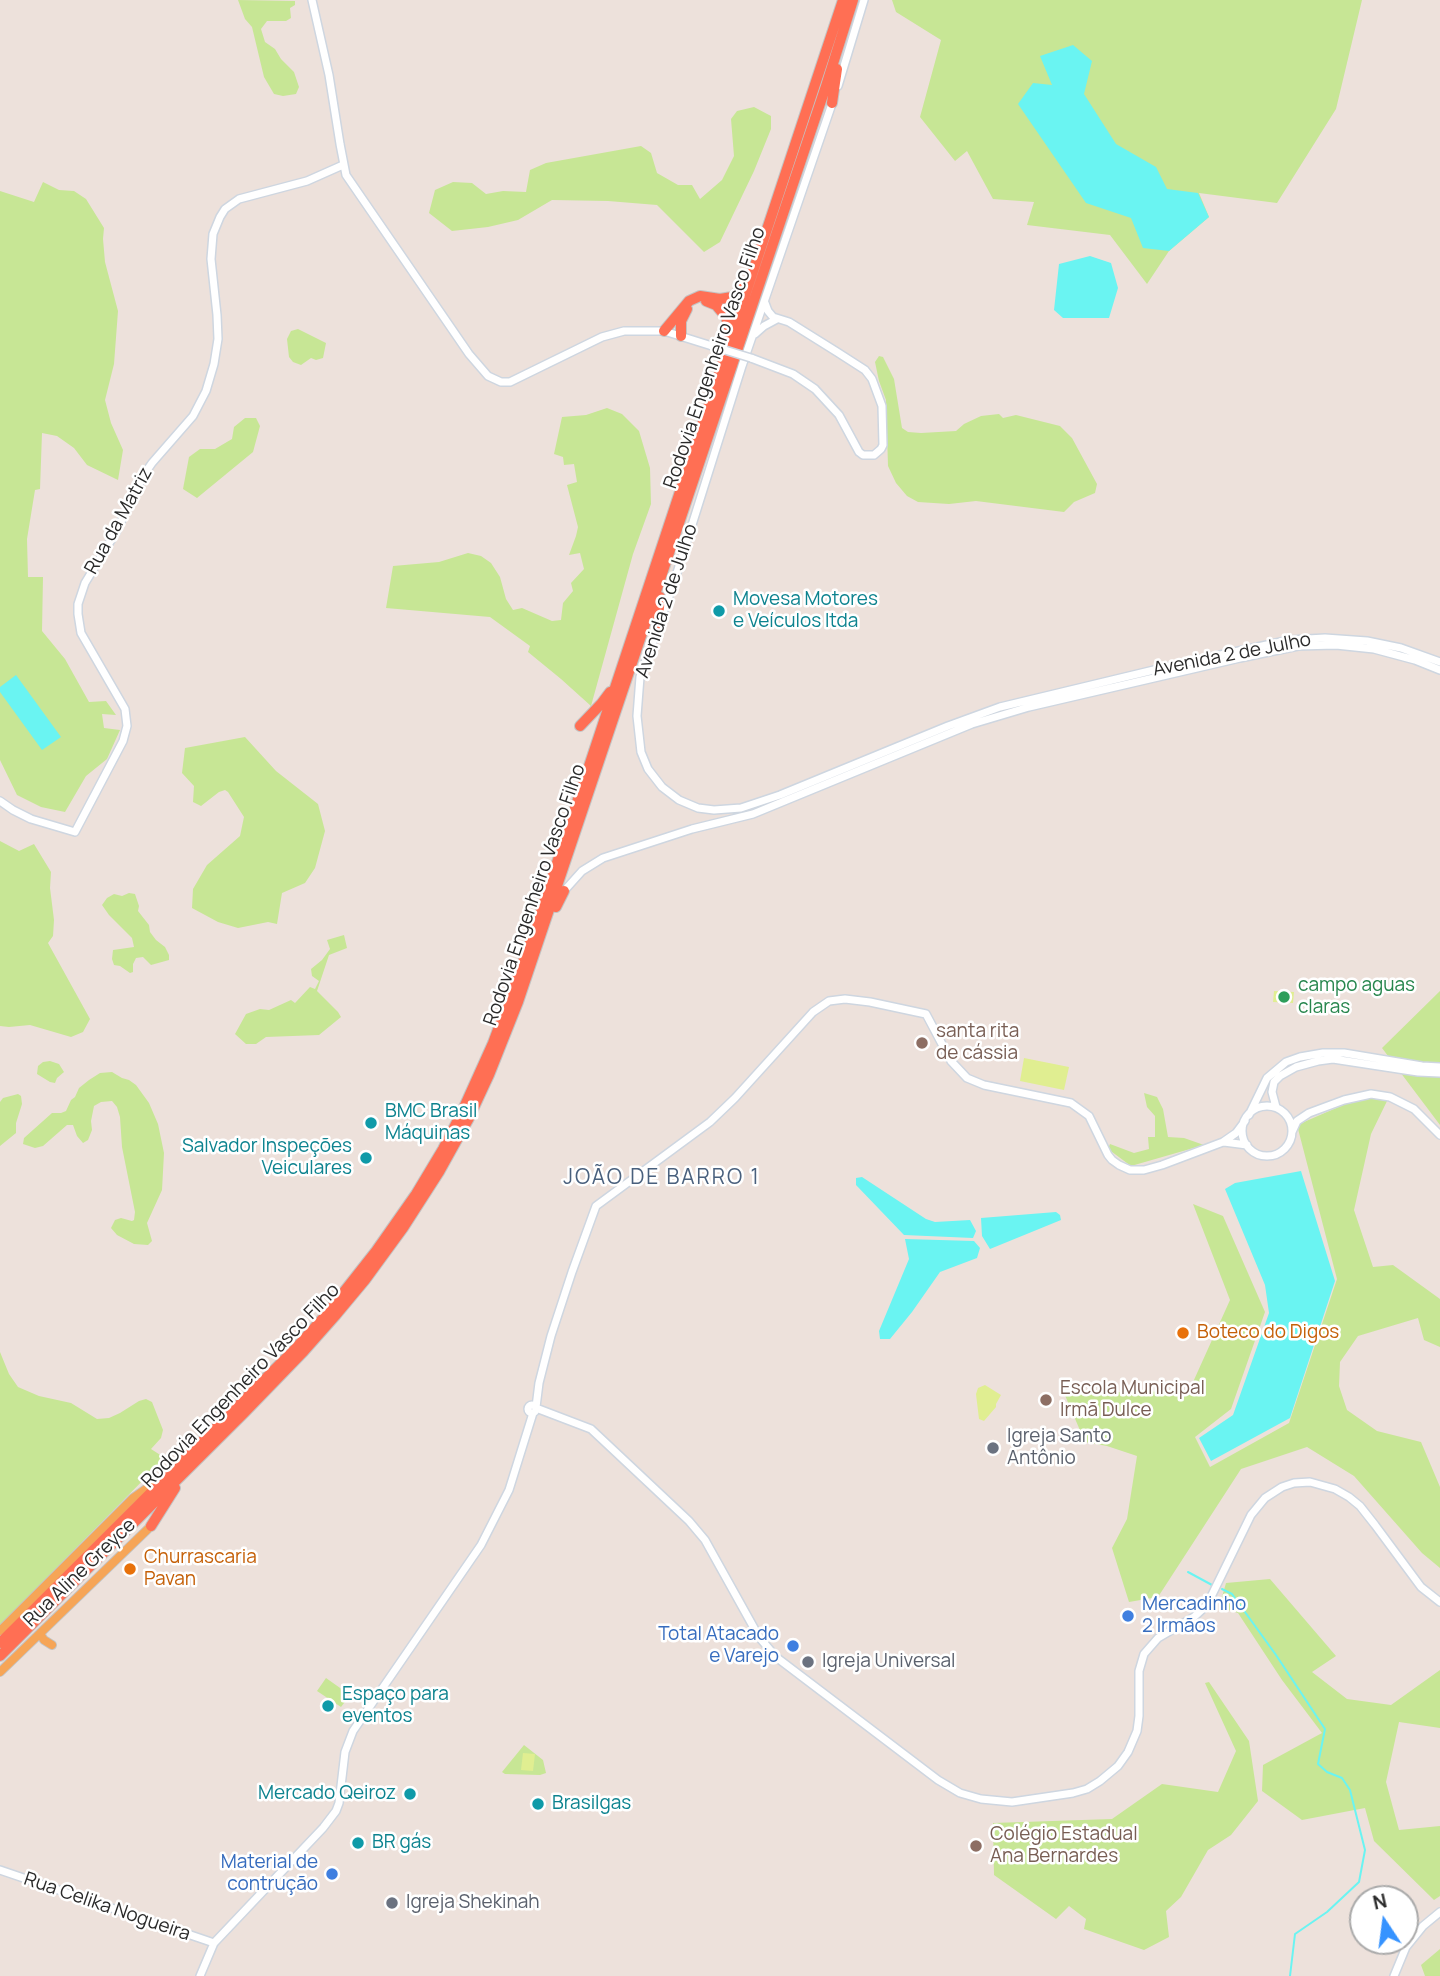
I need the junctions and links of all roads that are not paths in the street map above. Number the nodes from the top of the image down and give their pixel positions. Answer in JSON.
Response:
{"nodes":[{"id":1,"x":312,"y":0,"type":"edge"},
{"id":2,"x":844,"y":0,"type":"edge"},
{"id":3,"x":853,"y":0,"type":"edge"},
{"id":4,"x":864,"y":0,"type":"edge"},
{"id":5,"x":832,"y":103,"type":"junction"},
{"id":6,"x":343,"y":165,"type":"junction"},
{"id":7,"x":760,"y":251,"type":"junction"},
{"id":8,"x":737,"y":294,"type":"junction"},
{"id":9,"x":765,"y":300,"type":"junction"},
{"id":10,"x":777,"y":318,"type":"junction"},
{"id":11,"x":728,"y":322,"type":"junction"},
{"id":12,"x":664,"y":331,"type":"junction"},
{"id":13,"x":681,"y":336,"type":"junction"},
{"id":14,"x":753,"y":336,"type":"junction"},
{"id":15,"x":719,"y":375,"type":"junction"},
{"id":16,"x":666,"y":564,"type":"junction"},
{"id":17,"x":657,"y":628,"type":"junction"},
{"id":18,"x":1440,"y":663,"type":"edge"},
{"id":19,"x":1440,"y":670,"type":"edge"},
{"id":20,"x":620,"y":673,"type":"junction"},
{"id":21,"x":580,"y":726,"type":"dead end"},
{"id":22,"x":0,"y":800,"type":"edge"},
{"id":23,"x":564,"y":891,"type":"joint"},
{"id":24,"x":519,"y":1002,"type":"junction"},
{"id":25,"x":1440,"y":1067,"type":"edge"},
{"id":26,"x":1440,"y":1073,"type":"edge"},
{"id":27,"x":1279,"y":1110,"type":"junction"},
{"id":28,"x":1309,"y":1113,"type":"junction"},
{"id":29,"x":1247,"y":1118,"type":"junction"},
{"id":30,"x":1292,"y":1132,"type":"junction"},
{"id":31,"x":1440,"y":1135,"type":"edge"},
{"id":32,"x":1223,"y":1142,"type":"junction"},
{"id":33,"x":1247,"y":1145,"type":"junction"},
{"id":34,"x":533,"y":1410,"type":"junction"},
{"id":35,"x":179,"y":1471,"type":"junction"},
{"id":36,"x":151,"y":1526,"type":"joint"},
{"id":37,"x":1440,"y":1602,"type":"edge"},
{"id":38,"x":0,"y":1631,"type":"edge"},
{"id":39,"x":40,"y":1634,"type":"junction"},
{"id":40,"x":0,"y":1643,"type":"edge"},
{"id":41,"x":52,"y":1645,"type":"dead end"},
{"id":42,"x":0,"y":1656,"type":"edge"},
{"id":43,"x":0,"y":1672,"type":"edge"},
{"id":44,"x":0,"y":1870,"type":"edge"},
{"id":45,"x":1440,"y":1912,"type":"edge"},
{"id":46,"x":214,"y":1943,"type":"junction"},
{"id":47,"x":200,"y":1976,"type":"edge"},
{"id":48,"x":1394,"y":1976,"type":"edge"}],
"edges":[{"from":1,"to":6,"type":"main road"},
{"from":2,"to":7,"type":"highway","name":"Rodovia Engenheiro Vasco Filho"},
{"from":3,"to":5,"type":"highway"},
{"from":3,"to":16,"type":"highway","name":"Rodovia Engenheiro Vasco Filho"},
{"from":4,"to":5,"type":"main road","name":"Avenida 2 de Julho"},
{"from":5,"to":9,"type":"main road","name":"Avenida 2 de Julho"},
{"from":6,"to":12,"type":"main road"},
{"from":6,"to":22,"type":"main road","name":"Rua da Matriz"},
{"from":7,"to":8,"type":"highway"},
{"from":7,"to":15,"type":"highway","name":"Rodovia Engenheiro Vasco Filho"},
{"from":8,"to":11,"type":"highway"},
{"from":8,"to":12,"type":"highway"},
{"from":9,"to":10,"type":"main road"},
{"from":9,"to":14,"type":"main road","name":"Avenida 2 de Julho"},
{"from":10,"to":13,"type":"main road","bridge":true},
{"from":10,"to":14,"type":"main road"},
{"from":11,"to":13,"type":"highway"},
{"from":11,"to":15,"type":"highway"},
{"from":12,"to":13,"type":"main road"},
{"from":14,"to":17,"type":"main road","name":"Avenida 2 de Julho"},
{"from":15,"to":20,"type":"highway","name":"Rodovia Engenheiro Vasco Filho"},
{"from":16,"to":17,"type":"highway"},
{"from":16,"to":24,"type":"highway","name":"Rodovia Engenheiro Vasco Filho"},
{"from":17,"to":18,"type":"main road","name":"Avenida 2 de Julho"},
{"from":19,"to":23,"type":"main road","name":"Avenida 2 de Julho"},
{"from":20,"to":21,"type":"highway"},
{"from":20,"to":35,"type":"highway","name":"Rodovia Engenheiro Vasco Filho"},
{"from":23,"to":24,"type":"highway"},
{"from":24,"to":35,"type":"highway","name":"Rodovia Engenheiro Vasco Filho"},
{"from":25,"to":29,"type":"main road"},
{"from":26,"to":27,"type":"main road"},
{"from":27,"to":28,"type":"main road"},
{"from":27,"to":29,"type":"main road"},
{"from":27,"to":30,"type":"main road"},
{"from":28,"to":30,"type":"main road"},
{"from":28,"to":31,"type":"main road"},
{"from":29,"to":32,"type":"main road"},
{"from":29,"to":33,"type":"main road"},
{"from":30,"to":33,"type":"main road"},
{"from":32,"to":33,"type":"main road"},
{"from":32,"to":34,"type":"main road"},
{"from":34,"to":37,"type":"main road"},
{"from":34,"to":46,"type":"main road"},
{"from":35,"to":36,"type":"highway"},
{"from":35,"to":38,"type":"main road"},
{"from":35,"to":40,"type":"highway","name":"Rodovia Engenheiro Vasco Filho"},
{"from":35,"to":42,"type":"highway","name":"Rodovia Engenheiro Vasco Filho"},
{"from":36,"to":39,"type":"main road","name":"Rua Aline Greyce"},
{"from":39,"to":41,"type":"main road"},
{"from":39,"to":43,"type":"main road","name":"Rua Aline Greyce"},
{"from":44,"to":46,"type":"main road","name":"Rua Celika Nogueira"},
{"from":45,"to":48,"type":"main road"},
{"from":46,"to":47,"type":"main road"}]}
